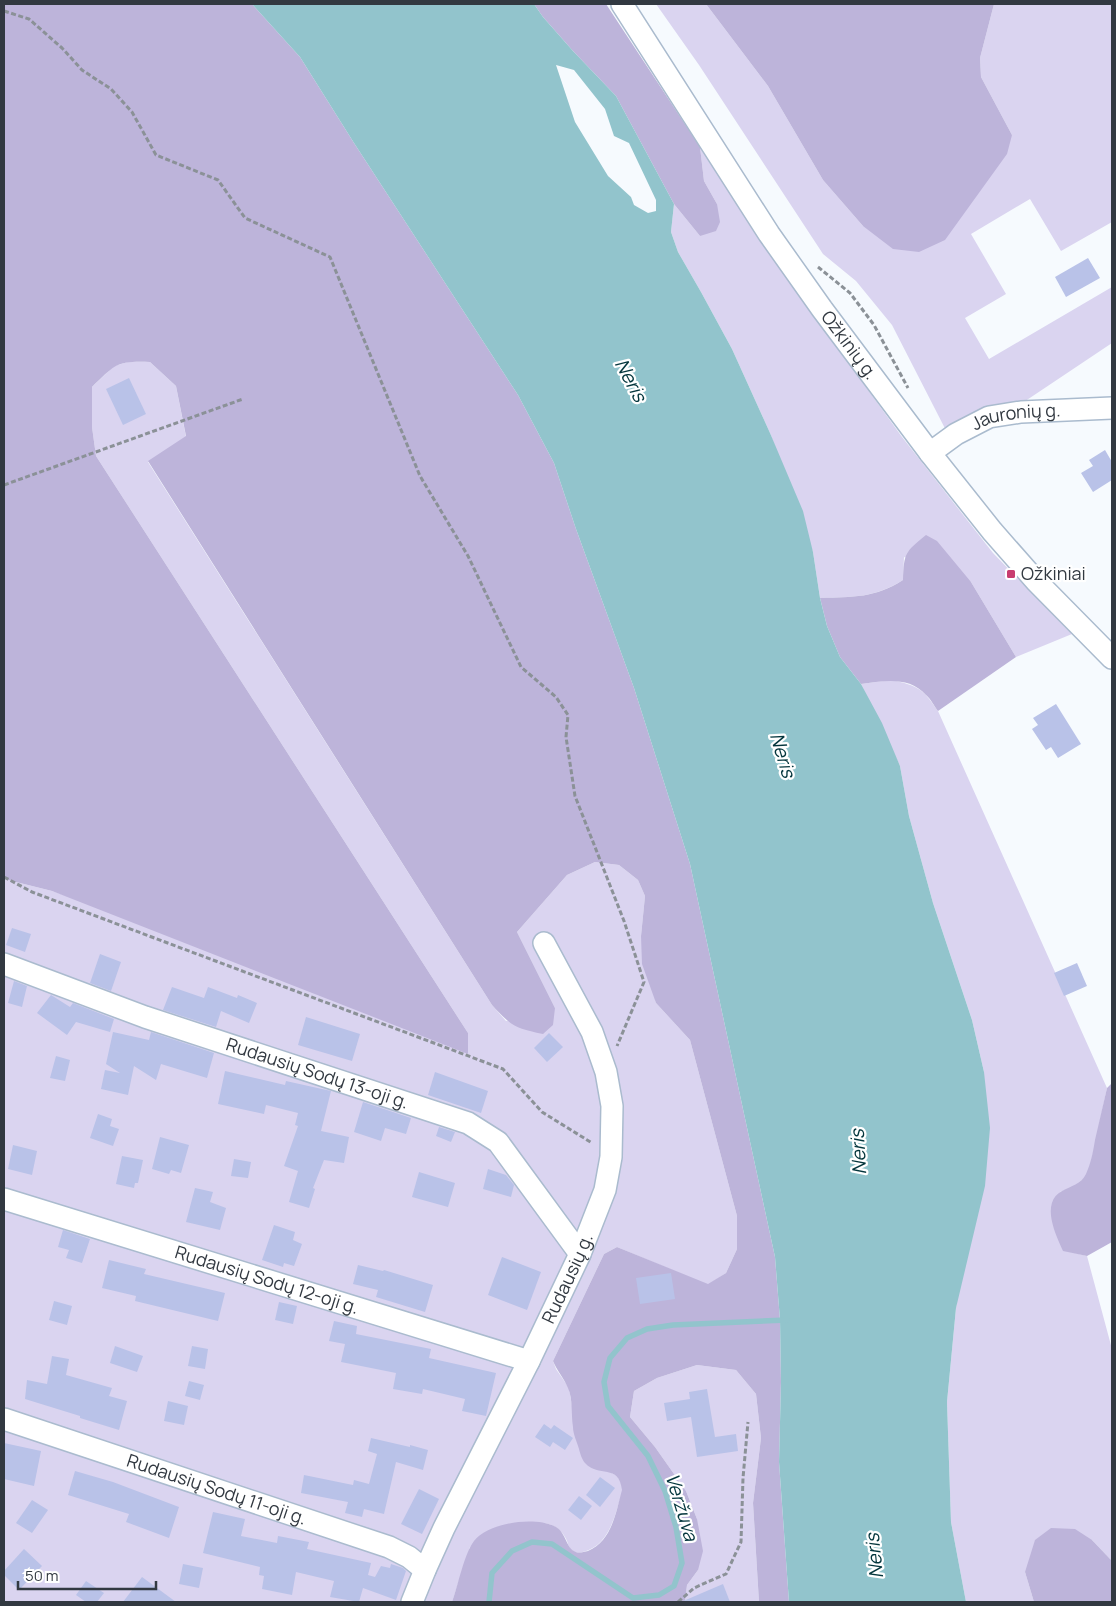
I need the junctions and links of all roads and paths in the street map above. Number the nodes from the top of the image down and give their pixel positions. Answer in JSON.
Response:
{"nodes":[{"id":1,"x":622,"y":4,"type":"edge"},
{"id":2,"x":4,"y":11,"type":"edge"},
{"id":3,"x":817,"y":266,"type":"dead end"},
{"id":4,"x":912,"y":395,"type":"dead end"},
{"id":5,"x":243,"y":399,"type":"dead end"},
{"id":6,"x":1112,"y":408,"type":"edge"},
{"id":7,"x":930,"y":453,"type":"junction"},
{"id":8,"x":4,"y":485,"type":"edge"},
{"id":9,"x":1112,"y":658,"type":"edge"},
{"id":10,"x":4,"y":877,"type":"edge"},
{"id":11,"x":544,"y":942,"type":"dead end"},
{"id":12,"x":4,"y":964,"type":"edge"},
{"id":13,"x":606,"y":1072,"type":"junction"},
{"id":14,"x":611,"y":1157,"type":"junction"},
{"id":15,"x":4,"y":1200,"type":"edge"},
{"id":16,"x":580,"y":1254,"type":"junction"},
{"id":17,"x":529,"y":1361,"type":"junction"},
{"id":18,"x":4,"y":1418,"type":"edge"},
{"id":19,"x":748,"y":1422,"type":"dead end"},
{"id":20,"x":424,"y":1570,"type":"junction"},
{"id":21,"x":412,"y":1602,"type":"edge"},
{"id":22,"x":678,"y":1602,"type":"edge"}],
"edges":[{"from":1,"to":7,"type":"street","name":"Ožkinių g."},
{"from":2,"to":13,"type":"path"},
{"from":3,"to":4,"type":"path"},
{"from":5,"to":8,"type":"path"},
{"from":6,"to":7,"type":"street","name":"Jauronių g."},
{"from":7,"to":9,"type":"street","name":"Ožkinių g."},
{"from":10,"to":14,"type":"path"},
{"from":11,"to":13,"type":"street","name":"Rudausių g."},
{"from":12,"to":16,"type":"street","name":"Rudausių Sodų 13-oji g."},
{"from":13,"to":14,"type":"street","name":"Rudausių g."},
{"from":14,"to":16,"type":"street","name":"Rudausių g."},
{"from":15,"to":17,"type":"street","name":"Rudausių Sodų 12-oji g."},
{"from":16,"to":17,"type":"street","name":"Rudausių g."},
{"from":17,"to":20,"type":"street","name":"Rudausių g."},
{"from":18,"to":20,"type":"street","name":"Rudausių Sodų 11-oji g."},
{"from":19,"to":22,"type":"path"},
{"from":20,"to":21,"type":"street","name":"Rudausių g."}]}
